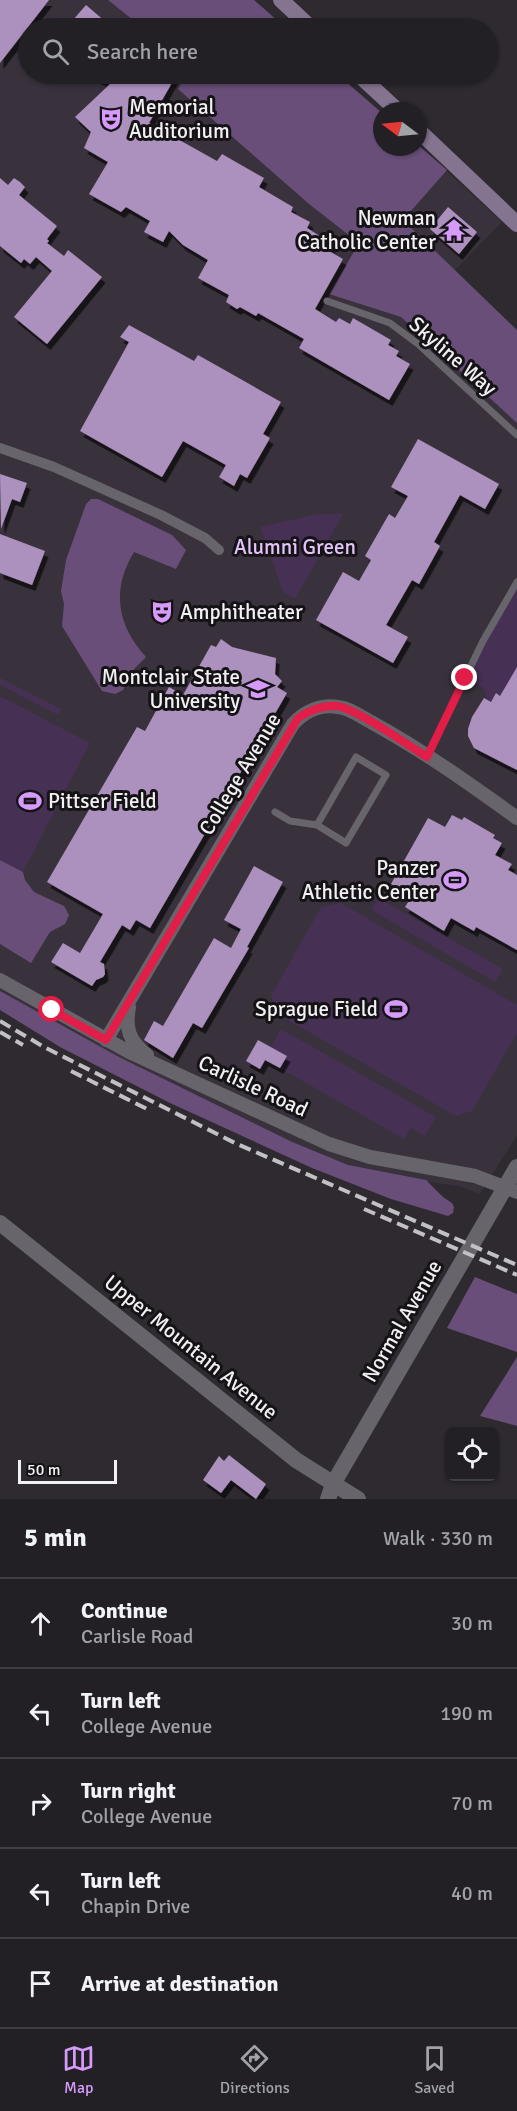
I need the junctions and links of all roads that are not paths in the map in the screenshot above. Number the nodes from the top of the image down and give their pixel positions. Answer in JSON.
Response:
{"nodes":[{"id":1,"x":288,"y":2,"type":"edge"},
{"id":2,"x":302,"y":18,"type":"edge"},
{"id":3,"x":369,"y":84,"type":"edge"},
{"id":4,"x":388,"y":102,"type":"edge"},
{"id":5,"x":427,"y":139,"type":"edge"},
{"id":6,"x":517,"y":224,"type":"edge"},
{"id":7,"x":327,"y":301,"type":"dead end"},
{"id":8,"x":517,"y":435,"type":"edge"},
{"id":9,"x":0,"y":448,"type":"edge"},
{"id":10,"x":219,"y":550,"type":"dead end"},
{"id":11,"x":517,"y":582,"type":"edge"},
{"id":12,"x":427,"y":757,"type":"junction"},
{"id":13,"x":274,"y":812,"type":"dead end"},
{"id":14,"x":517,"y":818,"type":"edge"},
{"id":15,"x":317,"y":825,"type":"junction"},
{"id":16,"x":0,"y":980,"type":"edge"},
{"id":17,"x":131,"y":999,"type":"junction"},
{"id":18,"x":106,"y":1040,"type":"junction"},
{"id":19,"x":165,"y":1069,"type":"junction"},
{"id":20,"x":517,"y":1167,"type":"edge"},
{"id":21,"x":511,"y":1189,"type":"edge"},
{"id":22,"x":0,"y":1223,"type":"edge"},
{"id":23,"x":331,"y":1492,"type":"edge"},
{"id":24,"x":358,"y":1499,"type":"edge"}],
"edges":[{"from":1,"to":2,"type":"main road"},
{"from":3,"to":4,"type":"main road"},
{"from":5,"to":6,"type":"main road"},
{"from":7,"to":8,"type":"lane","name":"Skyline Way"},
{"from":9,"to":10,"type":"street"},
{"from":11,"to":12,"type":"lane"},
{"from":12,"to":14,"type":"street","name":"College Avenue"},
{"from":12,"to":17,"type":"street","name":"College Avenue"},
{"from":13,"to":15,"type":"lane"},
{"from":15,"to":15,"type":"lane"},
{"from":16,"to":18,"type":"street","name":"Carlisle Road"},
{"from":17,"to":18,"type":"street","name":"College Avenue"},
{"from":17,"to":19,"type":"street"},
{"from":18,"to":19,"type":"street","name":"Carlisle Road"},
{"from":19,"to":21,"type":"street","name":"Carlisle Road"},
{"from":20,"to":21,"type":"street","name":"Normal Avenue"},
{"from":21,"to":23,"type":"street","name":"Normal Avenue"},
{"from":22,"to":23,"type":"street","name":"Upper Mountain Avenue"},
{"from":23,"to":24,"type":"street","name":"Upper Mountain Avenue"}]}
